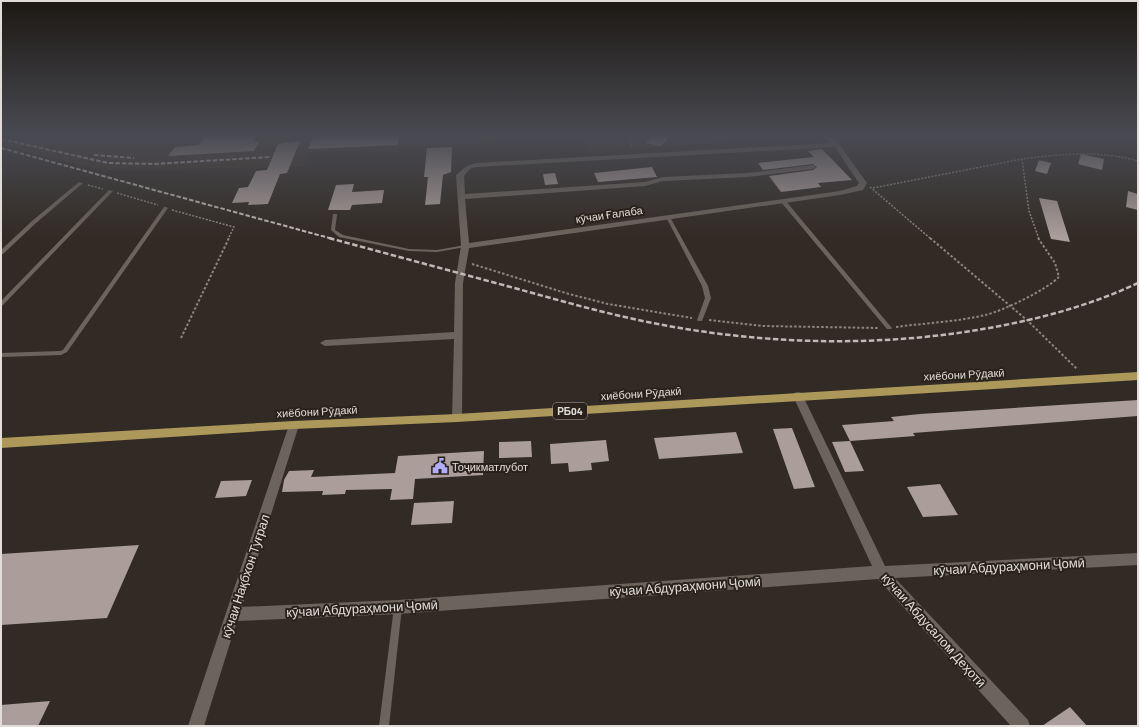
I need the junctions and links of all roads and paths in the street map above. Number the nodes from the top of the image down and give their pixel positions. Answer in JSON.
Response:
{"nodes":[{"id":1,"x":467,"y":169,"type":"edge"},
{"id":2,"x":797,"y":169,"type":"edge"},
{"id":3,"x":853,"y":169,"type":"edge"},
{"id":4,"x":971,"y":169,"type":"edge"},
{"id":5,"x":1024,"y":169,"type":"edge"},
{"id":6,"x":81,"y":183,"type":"joint"},
{"id":7,"x":862,"y":186,"type":"junction"},
{"id":8,"x":873,"y":188,"type":"junction"},
{"id":9,"x":111,"y":191,"type":"junction"},
{"id":10,"x":461,"y":197,"type":"junction"},
{"id":11,"x":783,"y":200,"type":"junction"},
{"id":12,"x":166,"y":208,"type":"junction"},
{"id":13,"x":335,"y":215,"type":"dead end"},
{"id":14,"x":668,"y":217,"type":"junction"},
{"id":15,"x":465,"y":246,"type":"junction"},
{"id":16,"x":1,"y":253,"type":"edge"},
{"id":17,"x":462,"y":261,"type":"junction"},
{"id":18,"x":1,"y":304,"type":"edge"},
{"id":19,"x":1008,"y":304,"type":"junction"},
{"id":20,"x":700,"y":320,"type":"junction"},
{"id":21,"x":889,"y":328,"type":"junction"},
{"id":22,"x":459,"y":335,"type":"junction"},
{"id":23,"x":181,"y":338,"type":"dead end"},
{"id":24,"x":326,"y":343,"type":"dead end"},
{"id":25,"x":1,"y":356,"type":"edge"},
{"id":26,"x":1138,"y":376,"type":"edge"},
{"id":27,"x":1088,"y":380,"type":"junction"},
{"id":28,"x":798,"y":396,"type":"junction"},
{"id":29,"x":457,"y":418,"type":"junction"},
{"id":30,"x":294,"y":425,"type":"junction"},
{"id":31,"x":1,"y":443,"type":"edge"},
{"id":32,"x":1138,"y":559,"type":"edge"},
{"id":33,"x":880,"y":572,"type":"junction"},
{"id":34,"x":398,"y":607,"type":"junction"},
{"id":35,"x":232,"y":614,"type":"junction"},
{"id":36,"x":196,"y":726,"type":"edge"},
{"id":37,"x":384,"y":726,"type":"edge"},
{"id":38,"x":1022,"y":726,"type":"edge"}],
"edges":[{"from":1,"to":10,"type":"street"},
{"from":2,"to":10,"type":"street"},
{"from":3,"to":7,"type":"street"},
{"from":4,"to":8,"type":"path"},
{"from":5,"to":19,"type":"path"},
{"from":6,"to":9,"type":"path"},
{"from":6,"to":16,"type":"lane"},
{"from":7,"to":8,"type":"path"},
{"from":7,"to":11,"type":"street","name":"кӯчаи Ғалаба"},
{"from":8,"to":19,"type":"path"},
{"from":9,"to":12,"type":"path"},
{"from":9,"to":18,"type":"lane"},
{"from":10,"to":15,"type":"street"},
{"from":11,"to":14,"type":"street","name":"кӯчаи Ғалаба"},
{"from":11,"to":21,"type":"lane"},
{"from":12,"to":23,"type":"path"},
{"from":12,"to":25,"type":"lane"},
{"from":13,"to":15,"type":"lane"},
{"from":14,"to":15,"type":"street","name":"кӯчаи Ғалаба"},
{"from":14,"to":20,"type":"lane"},
{"from":15,"to":17,"type":"street"},
{"from":17,"to":20,"type":"path"},
{"from":17,"to":22,"type":"street"},
{"from":19,"to":21,"type":"path"},
{"from":19,"to":27,"type":"path"},
{"from":20,"to":21,"type":"path"},
{"from":22,"to":24,"type":"street"},
{"from":22,"to":29,"type":"street"},
{"from":26,"to":27,"type":"main road","name":"хиёбони Рӯдакӣ","number":"РБ04"},
{"from":27,"to":28,"type":"main road","name":"хиёбони Рӯдакӣ","number":"РБ04"},
{"from":28,"to":29,"type":"main road","name":"хиёбони Рӯдакӣ","number":"РБ04"},
{"from":28,"to":33,"type":"street","name":"кӯчаи Абдусалом Деҳотӣ"},
{"from":29,"to":30,"type":"main road","name":"хиёбони Рӯдакӣ","number":"РБ04"},
{"from":30,"to":31,"type":"main road","name":"хиёбони Рӯдакӣ","number":"РБ04"},
{"from":30,"to":35,"type":"street","name":"кӯчаи Нақбхон Туғрал"},
{"from":32,"to":33,"type":"street","name":"кӯчаи Абдураҳмони Ҷомӣ"},
{"from":33,"to":34,"type":"street","name":"кӯчаи Абдураҳмони Ҷомӣ"},
{"from":33,"to":38,"type":"street","name":"кӯчаи Абдусалом Деҳотӣ"},
{"from":34,"to":35,"type":"street","name":"кӯчаи Абдураҳмони Ҷомӣ"},
{"from":34,"to":37,"type":"lane"},
{"from":35,"to":36,"type":"street","name":"кӯчаи Нақбхон Туғрал"}]}
